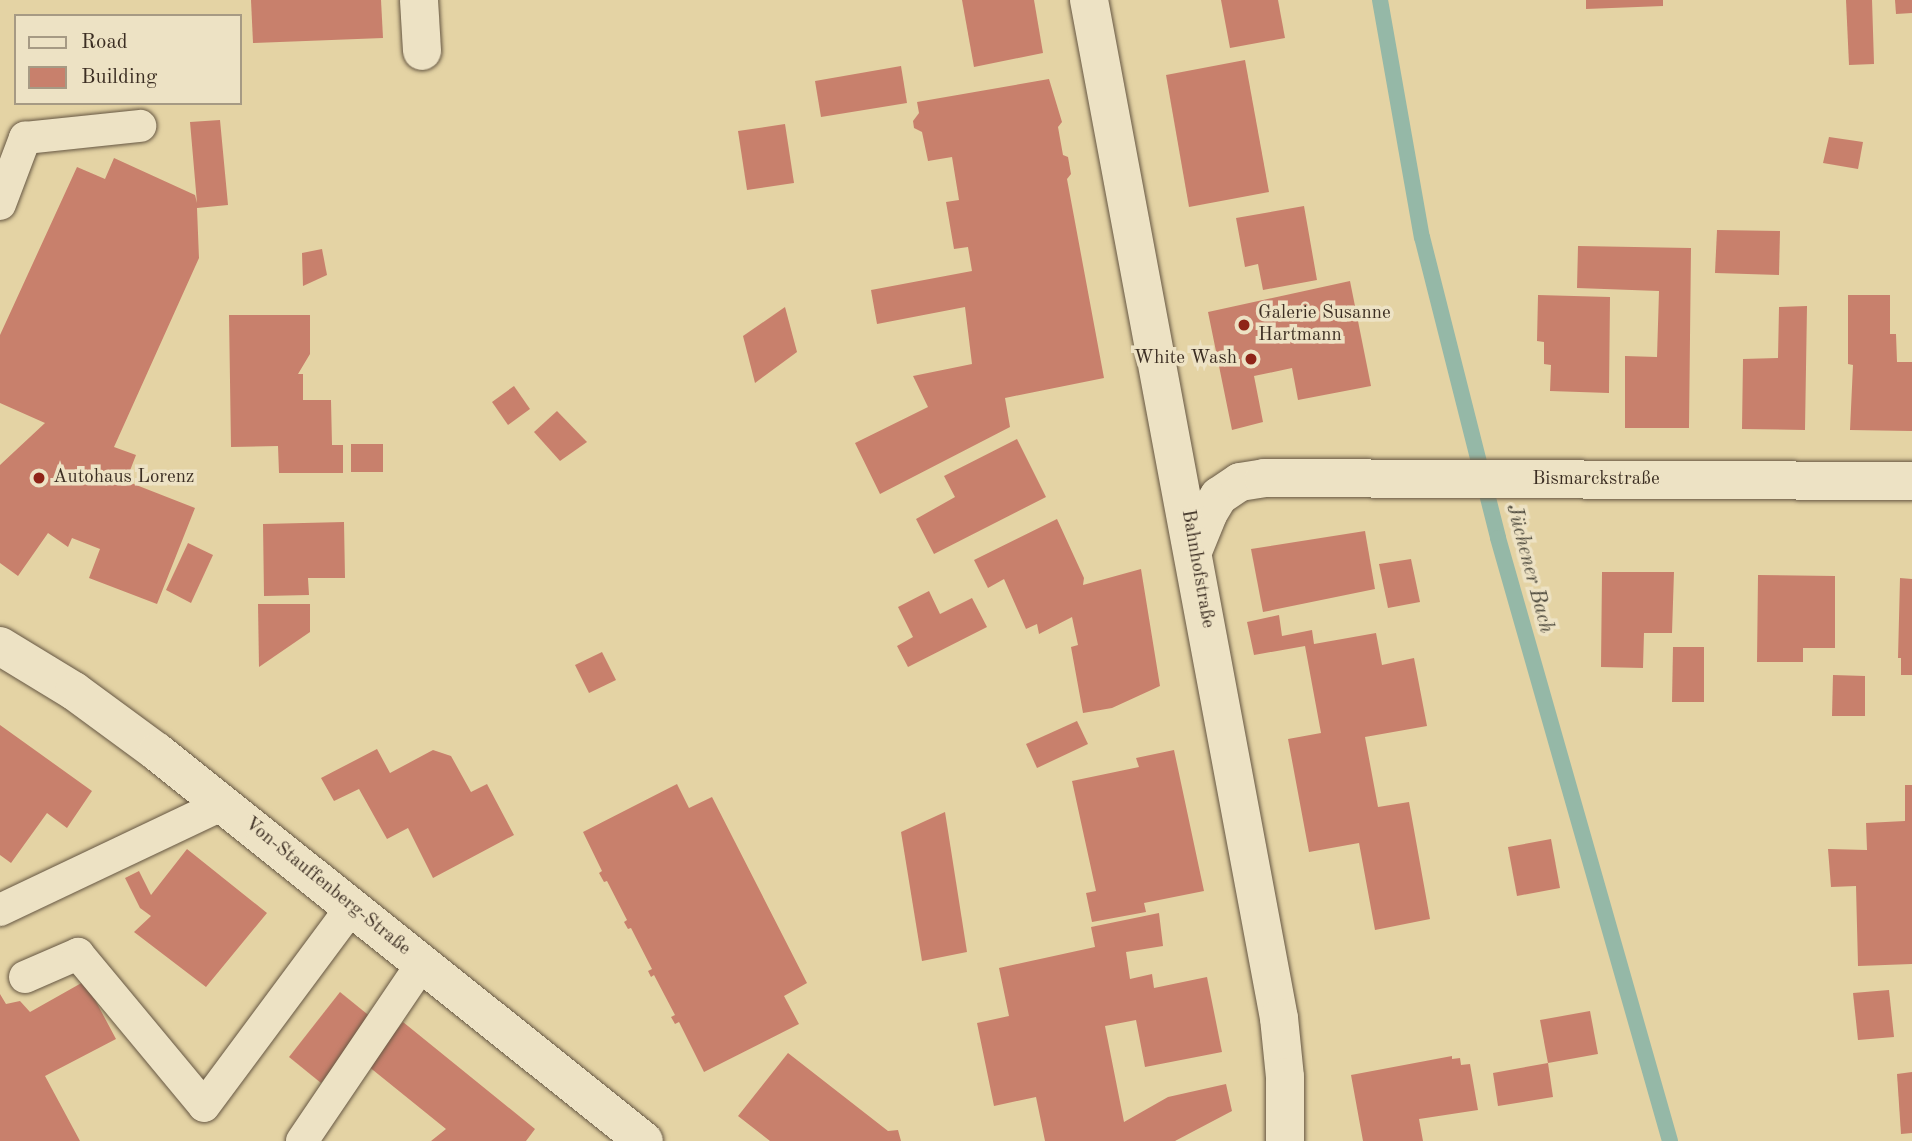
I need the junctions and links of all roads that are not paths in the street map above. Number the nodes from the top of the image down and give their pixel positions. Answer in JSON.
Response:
{"nodes":[{"id":1,"x":419,"y":0,"type":"edge"},
{"id":2,"x":1089,"y":0,"type":"edge"},
{"id":3,"x":422,"y":51,"type":"dead end"},
{"id":4,"x":140,"y":126,"type":"dead end"},
{"id":5,"x":0,"y":204,"type":"edge"},
{"id":6,"x":1912,"y":481,"type":"edge"},
{"id":7,"x":1194,"y":549,"type":"junction"},
{"id":8,"x":0,"y":646,"type":"edge"},
{"id":9,"x":223,"y":804,"type":"junction"},
{"id":10,"x":352,"y":907,"type":"junction"},
{"id":11,"x":0,"y":910,"type":"edge"},
{"id":12,"x":422,"y":964,"type":"junction"},
{"id":13,"x":25,"y":977,"type":"dead end"},
{"id":14,"x":624,"y":1136,"type":"edge"},
{"id":15,"x":302,"y":1141,"type":"edge"},
{"id":16,"x":1284,"y":1141,"type":"edge"}],
"edges":[{"from":1,"to":3,"type":"street"},
{"from":2,"to":7,"type":"street","name":"Bahnhofstraße"},
{"from":4,"to":5,"type":"lane"},
{"from":6,"to":7,"type":"street","name":"Bismarckstraße"},
{"from":7,"to":16,"type":"street","name":"Bahnhofstraße"},
{"from":8,"to":9,"type":"street","name":"Von-Stauffenberg-Straße"},
{"from":9,"to":10,"type":"street","name":"Von-Stauffenberg-Straße"},
{"from":9,"to":11,"type":"lane"},
{"from":10,"to":12,"type":"street","name":"Von-Stauffenberg-Straße"},
{"from":10,"to":13,"type":"lane"},
{"from":12,"to":14,"type":"street","name":"Von-Stauffenberg-Straße"},
{"from":12,"to":15,"type":"lane"}]}
